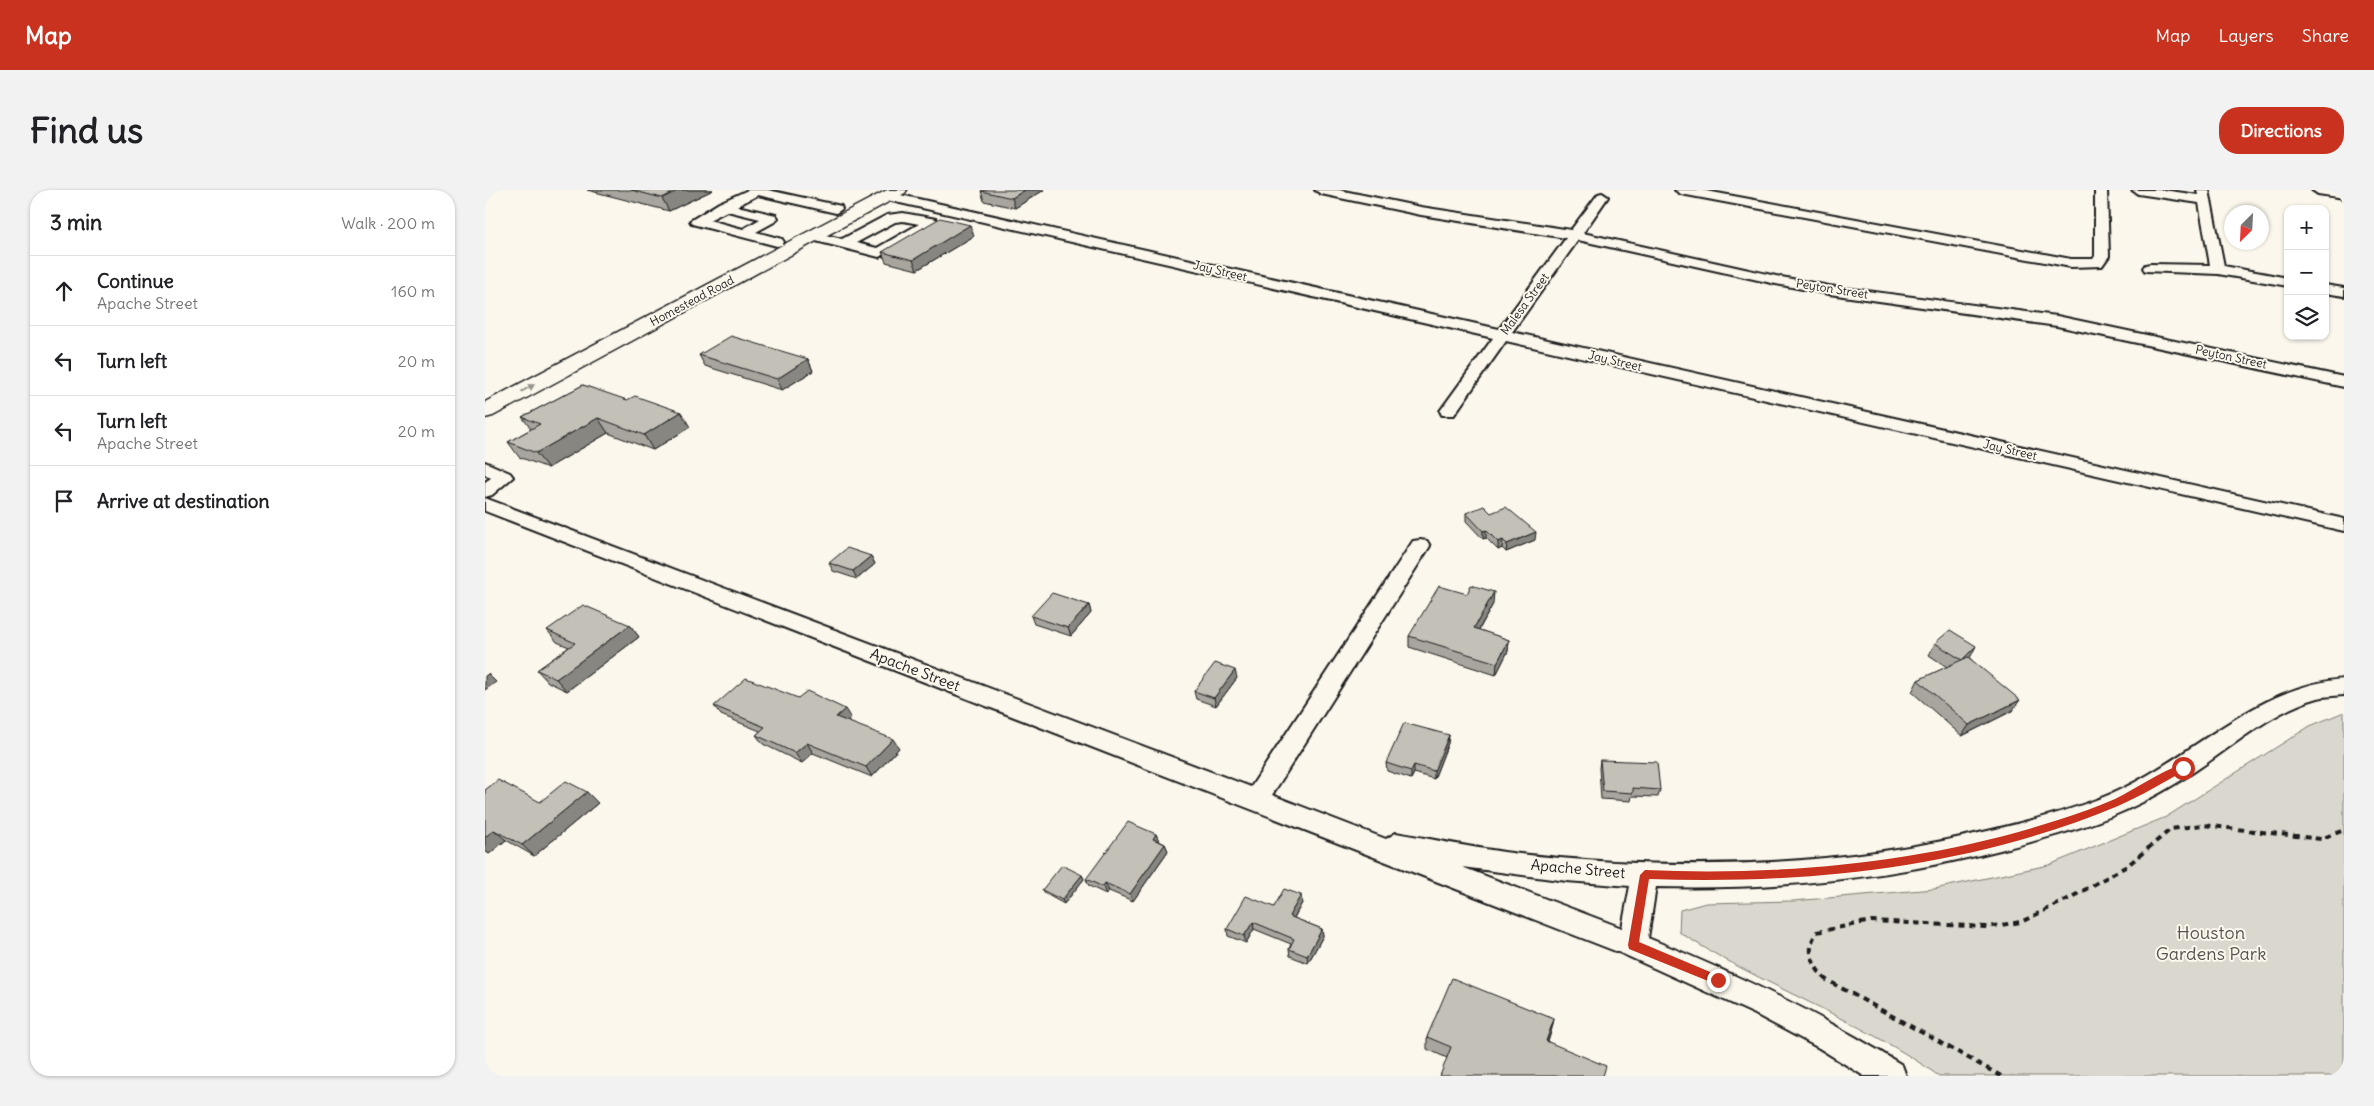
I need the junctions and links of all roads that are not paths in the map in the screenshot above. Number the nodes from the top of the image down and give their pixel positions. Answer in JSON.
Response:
{"nodes":[{"id":1,"x":1321,"y":190,"type":"edge"},
{"id":2,"x":1681,"y":190,"type":"edge"},
{"id":3,"x":2101,"y":190,"type":"edge"},
{"id":4,"x":2138,"y":190,"type":"edge"},
{"id":5,"x":2318,"y":190,"type":"edge"},
{"id":6,"x":886,"y":192,"type":"edge"},
{"id":7,"x":2344,"y":194,"type":"edge"},
{"id":8,"x":2204,"y":195,"type":"edge"},
{"id":9,"x":1602,"y":197,"type":"dead end"},
{"id":10,"x":724,"y":206,"type":"junction"},
{"id":11,"x":931,"y":206,"type":"junction"},
{"id":12,"x":844,"y":213,"type":"junction"},
{"id":13,"x":911,"y":218,"type":"junction"},
{"id":14,"x":882,"y":223,"type":"junction"},
{"id":15,"x":745,"y":234,"type":"junction"},
{"id":16,"x":1575,"y":235,"type":"junction"},
{"id":17,"x":813,"y":236,"type":"junction"},
{"id":18,"x":777,"y":242,"type":"junction"},
{"id":19,"x":845,"y":244,"type":"junction"},
{"id":20,"x":2150,"y":268,"type":"dead end"},
{"id":21,"x":2220,"y":270,"type":"junction"},
{"id":22,"x":2284,"y":281,"type":"edge"},
{"id":23,"x":2329,"y":290,"type":"edge"},
{"id":24,"x":2344,"y":292,"type":"edge"},
{"id":25,"x":1503,"y":335,"type":"junction"},
{"id":26,"x":2344,"y":382,"type":"edge"},
{"id":27,"x":485,"y":396,"type":"edge"},
{"id":28,"x":485,"y":411,"type":"edge"},
{"id":29,"x":1448,"y":411,"type":"dead end"},
{"id":30,"x":485,"y":467,"type":"edge"},
{"id":31,"x":485,"y":491,"type":"edge"},
{"id":32,"x":485,"y":504,"type":"edge"},
{"id":33,"x":2344,"y":525,"type":"edge"},
{"id":34,"x":1420,"y":546,"type":"dead end"},
{"id":35,"x":2344,"y":687,"type":"edge"},
{"id":36,"x":1255,"y":801,"type":"junction"},
{"id":37,"x":1346,"y":835,"type":"junction"},
{"id":38,"x":1645,"y":875,"type":"junction"},
{"id":39,"x":1633,"y":945,"type":"junction"},
{"id":40,"x":1891,"y":1076,"type":"edge"}],
"edges":[{"from":1,"to":16,"type":"street","name":"Peyton Street"},
{"from":2,"to":3,"type":"street"},
{"from":4,"to":8,"type":"street"},
{"from":5,"to":7,"type":"street"},
{"from":6,"to":11,"type":"street","name":"Jay Street"},
{"from":6,"to":12,"type":"main road","name":"Homestead Road"},
{"from":8,"to":21,"type":"street"},
{"from":9,"to":16,"type":"street","name":"Malesa Street"},
{"from":10,"to":12,"type":"street"},
{"from":10,"to":15,"type":"street"},
{"from":10,"to":15,"type":"street"},
{"from":11,"to":13,"type":"street"},
{"from":11,"to":25,"type":"street","name":"Jay Street"},
{"from":12,"to":14,"type":"street"},
{"from":12,"to":17,"type":"main road","name":"Homestead Road"},
{"from":12,"to":18,"type":"main road","name":"Homestead Road"},
{"from":13,"to":14,"type":"street"},
{"from":13,"to":19,"type":"street"},
{"from":14,"to":19,"type":"street"},
{"from":15,"to":18,"type":"street"},
{"from":16,"to":25,"type":"street","name":"Malesa Street"},
{"from":16,"to":26,"type":"street","name":"Peyton Street"},
{"from":17,"to":19,"type":"street"},
{"from":28,"to":17,"type":"main road","name":"Homestead Road","one_way":true},
{"from":18,"to":27,"type":"main road","name":"Homestead Road"},
{"from":20,"to":21,"type":"street"},
{"from":21,"to":22,"type":"street"},
{"from":23,"to":24,"type":"street"},
{"from":25,"to":29,"type":"street","name":"Malesa Street"},
{"from":25,"to":33,"type":"street","name":"Jay Street"},
{"from":30,"to":31,"type":"street"},
{"from":32,"to":36,"type":"street","name":"Apache Street"},
{"from":34,"to":36,"type":"street"},
{"from":35,"to":38,"type":"street","name":"Apache Street"},
{"from":36,"to":37,"type":"street","name":"Apache Street"},
{"from":37,"to":38,"type":"street","name":"Apache Street"},
{"from":37,"to":39,"type":"street","name":"Apache Street"},
{"from":38,"to":39,"type":"street"},
{"from":39,"to":40,"type":"street","name":"Apache Street"}]}
